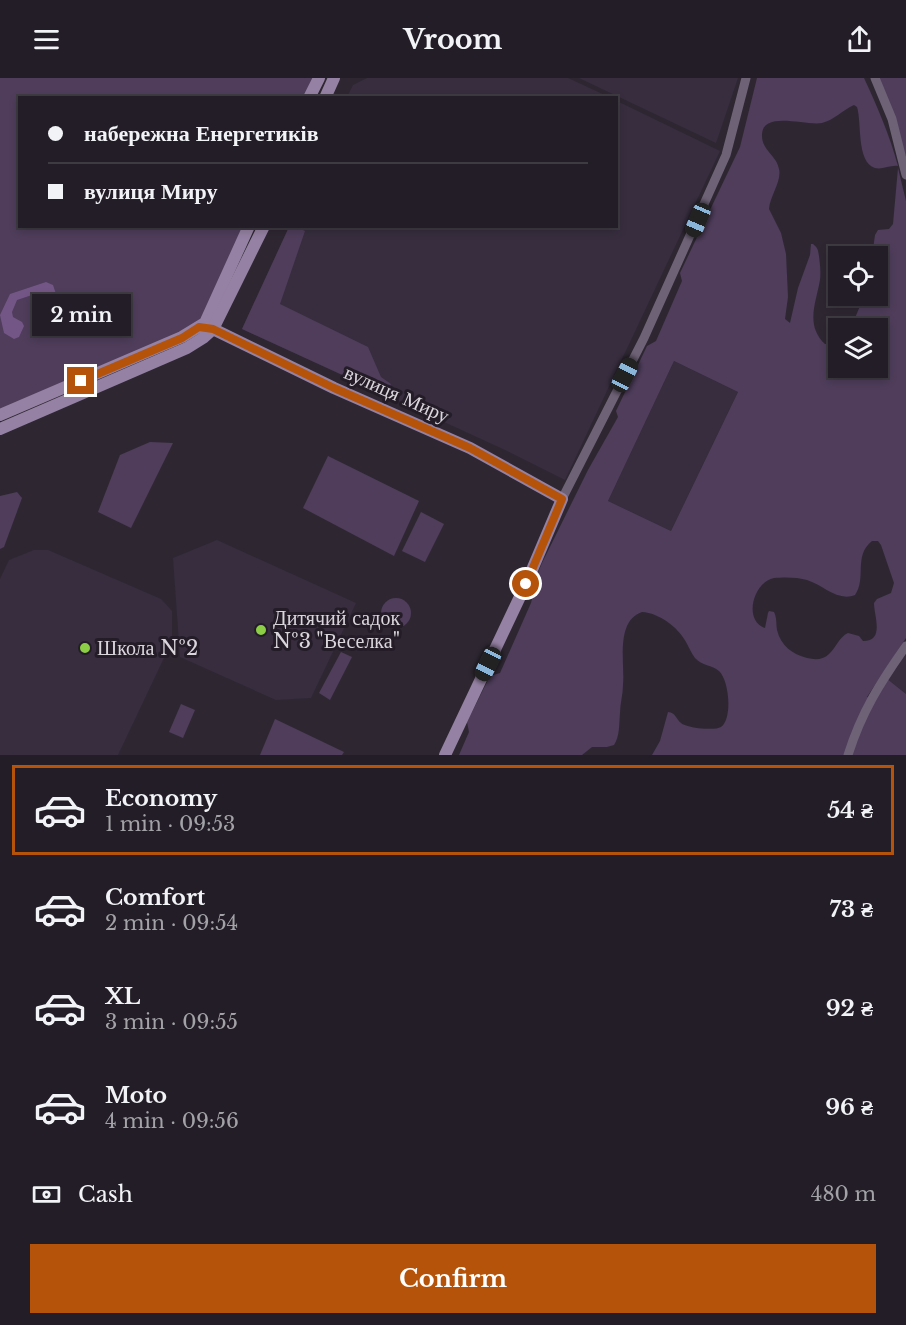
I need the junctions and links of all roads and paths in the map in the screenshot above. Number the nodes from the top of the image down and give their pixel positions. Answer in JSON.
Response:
{"nodes":[{"id":1,"x":319,"y":78,"type":"edge"},
{"id":2,"x":334,"y":78,"type":"edge"},
{"id":3,"x":746,"y":78,"type":"edge"},
{"id":4,"x":874,"y":78,"type":"edge"},
{"id":5,"x":310,"y":96,"type":"edge"},
{"id":6,"x":326,"y":96,"type":"edge"},
{"id":7,"x":906,"y":175,"type":"edge"},
{"id":8,"x":248,"y":228,"type":"edge"},
{"id":9,"x":263,"y":228,"type":"edge"},
{"id":10,"x":199,"y":327,"type":"junction"},
{"id":11,"x":213,"y":329,"type":"junction"},
{"id":12,"x":0,"y":415,"type":"edge"},
{"id":13,"x":0,"y":429,"type":"edge"},
{"id":14,"x":562,"y":499,"type":"junction"},
{"id":15,"x":906,"y":646,"type":"edge"},
{"id":16,"x":445,"y":755,"type":"edge"},
{"id":17,"x":848,"y":755,"type":"edge"}],
"edges":[{"from":1,"to":5,"type":"street"},
{"from":2,"to":6,"type":"street"},
{"from":3,"to":14,"type":"street"},
{"from":4,"to":7,"type":"street"},
{"from":8,"to":10,"type":"street"},
{"from":9,"to":11,"type":"street"},
{"from":10,"to":11,"type":"street","name":"вулиця Миру"},
{"from":10,"to":12,"type":"street"},
{"from":11,"to":13,"type":"street"},
{"from":11,"to":14,"type":"street","name":"вулиця Миру"},
{"from":14,"to":16,"type":"street"},
{"from":15,"to":17,"type":"street"}]}
